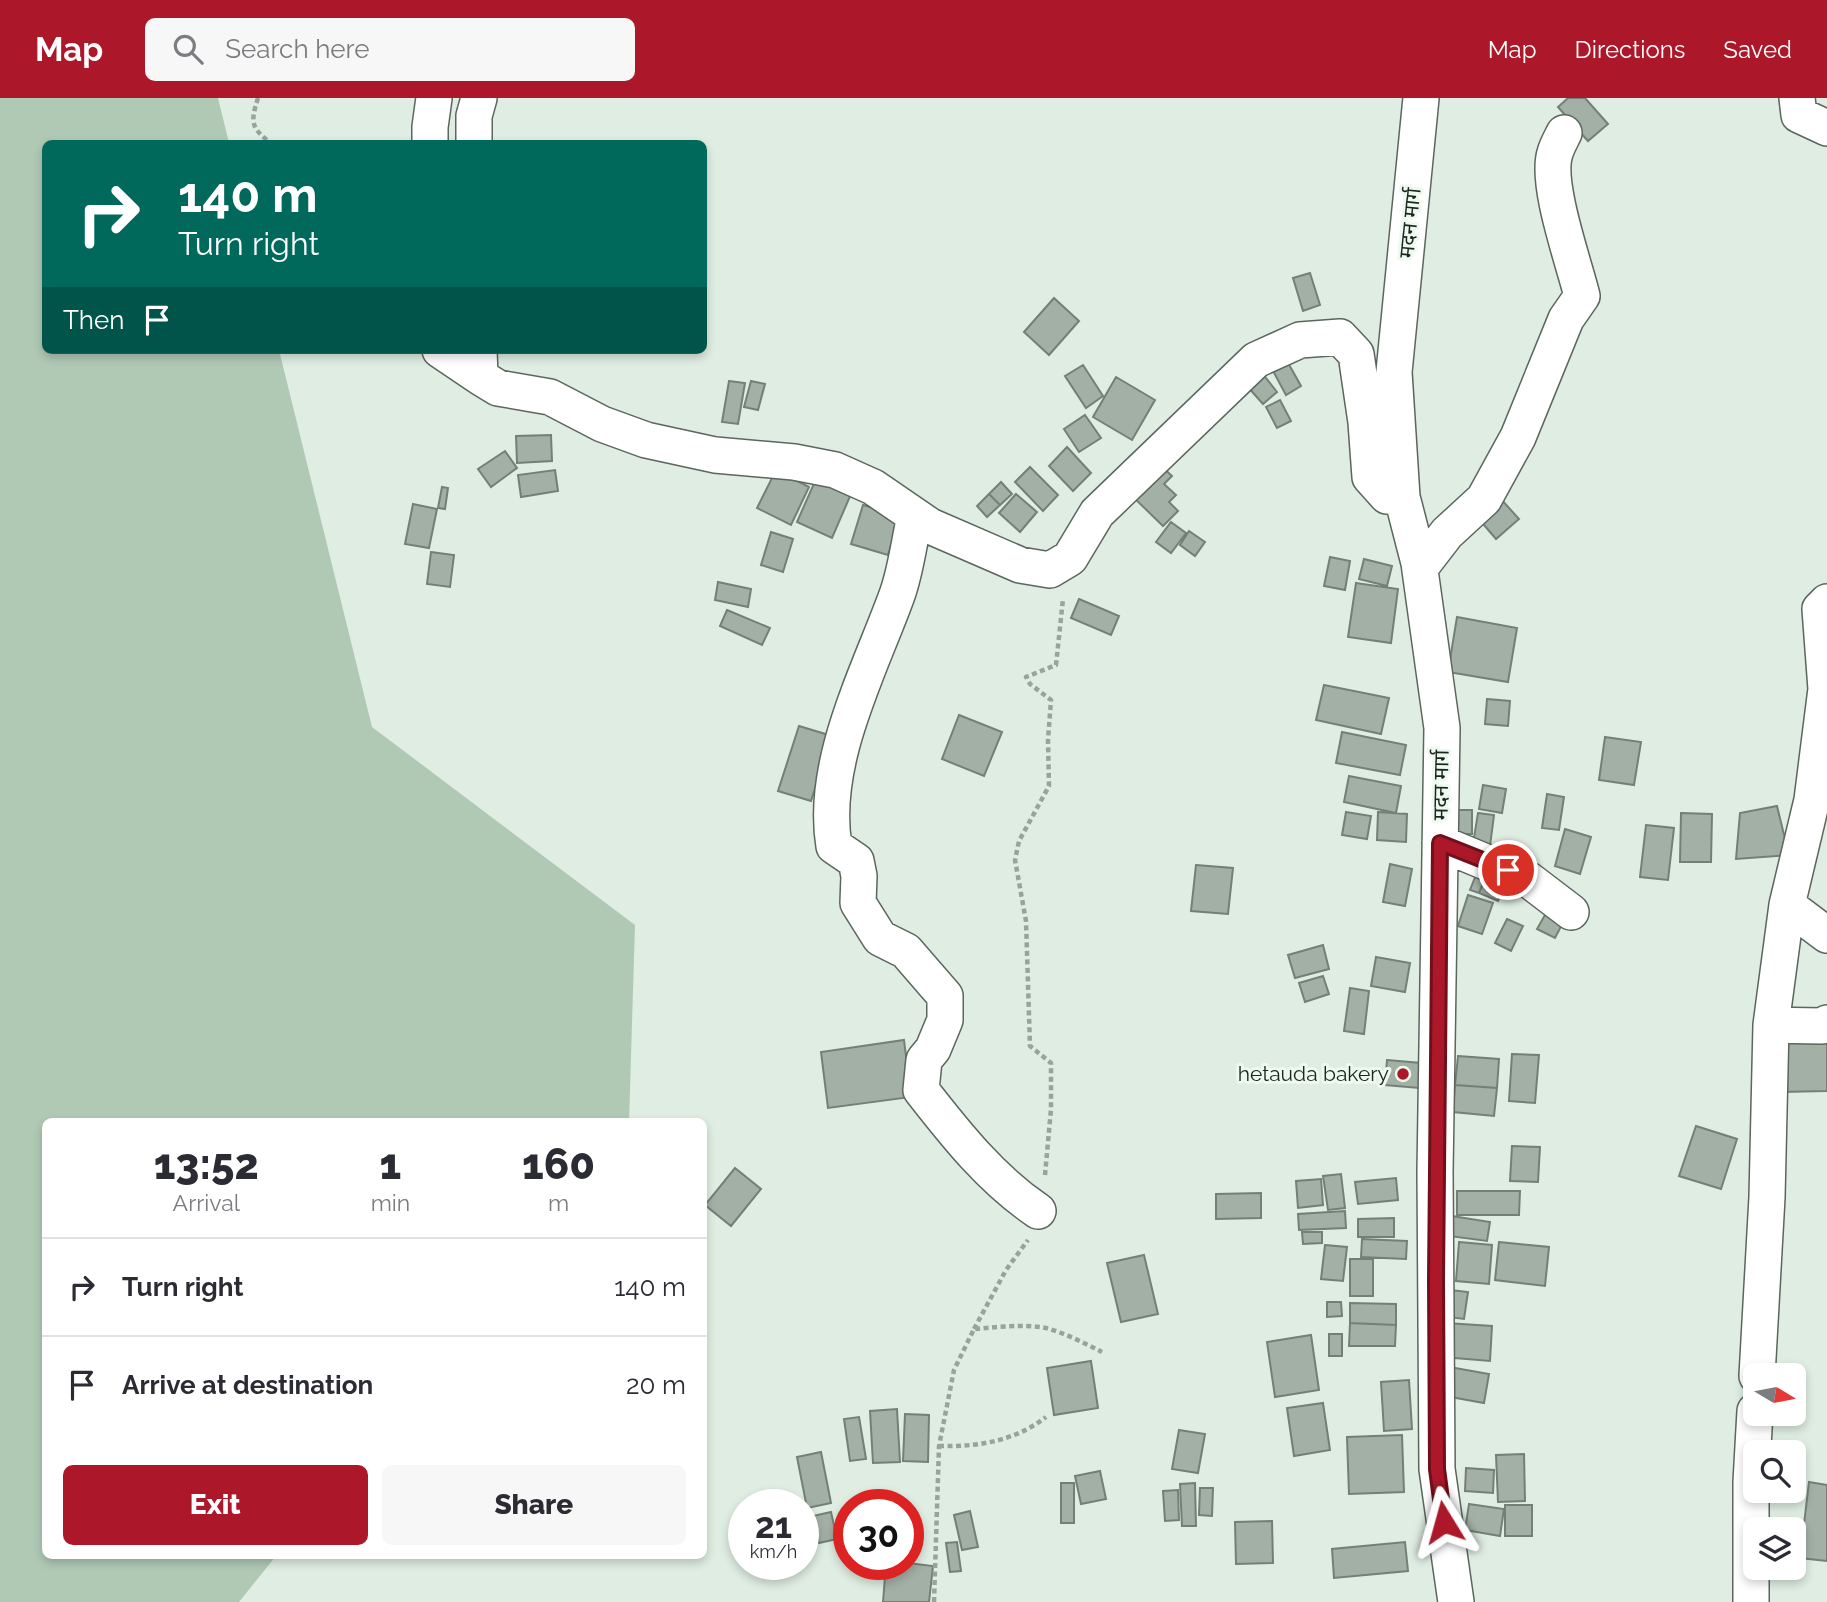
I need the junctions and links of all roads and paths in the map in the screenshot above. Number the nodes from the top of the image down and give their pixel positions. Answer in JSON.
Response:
{"nodes":[{"id":1,"x":258,"y":98,"type":"edge"},
{"id":2,"x":434,"y":98,"type":"edge"},
{"id":3,"x":479,"y":98,"type":"edge"},
{"id":4,"x":1422,"y":98,"type":"edge"},
{"id":5,"x":1797,"y":98,"type":"edge"},
{"id":6,"x":1827,"y":128,"type":"edge"},
{"id":7,"x":1564,"y":133,"type":"dead end"},
{"id":8,"x":266,"y":140,"type":"edge"},
{"id":9,"x":430,"y":140,"type":"edge"},
{"id":10,"x":474,"y":140,"type":"edge"},
{"id":11,"x":452,"y":354,"type":"edge"},
{"id":12,"x":480,"y":363,"type":"edge"},
{"id":13,"x":1402,"y":497,"type":"junction"},
{"id":14,"x":915,"y":516,"type":"junction"},
{"id":15,"x":1057,"y":566,"type":"junction"},
{"id":16,"x":1420,"y":568,"type":"junction"},
{"id":17,"x":1827,"y":602,"type":"edge"},
{"id":18,"x":1816,"y":826,"type":"edge"},
{"id":19,"x":1440,"y":843,"type":"junction"},
{"id":20,"x":1787,"y":905,"type":"junction"},
{"id":21,"x":1571,"y":912,"type":"dead end"},
{"id":22,"x":1827,"y":936,"type":"edge"},
{"id":23,"x":1771,"y":1025,"type":"junction"},
{"id":24,"x":1825,"y":1025,"type":"edge"},
{"id":25,"x":1038,"y":1211,"type":"junction"},
{"id":26,"x":974,"y":1329,"type":"junction"},
{"id":27,"x":1102,"y":1352,"type":"dead end"},
{"id":28,"x":1758,"y":1363,"type":"edge"},
{"id":29,"x":1046,"y":1417,"type":"dead end"},
{"id":30,"x":1754,"y":1426,"type":"edge"},
{"id":31,"x":939,"y":1446,"type":"junction"},
{"id":32,"x":934,"y":1602,"type":"edge"},
{"id":33,"x":1456,"y":1602,"type":"edge"},
{"id":34,"x":1751,"y":1602,"type":"edge"}],
"edges":[{"from":1,"to":8,"type":"path"},
{"from":2,"to":9,"type":"street"},
{"from":3,"to":10,"type":"street"},
{"from":4,"to":13,"type":"street","name":"मदन मार्ग"},
{"from":5,"to":6,"type":"street"},
{"from":7,"to":16,"type":"street"},
{"from":11,"to":12,"type":"street"},
{"from":12,"to":14,"type":"street"},
{"from":13,"to":15,"type":"street"},
{"from":13,"to":16,"type":"street","name":"मदन मार्ग"},
{"from":14,"to":15,"type":"street"},
{"from":14,"to":25,"type":"street"},
{"from":15,"to":25,"type":"path"},
{"from":16,"to":19,"type":"street","name":"मदन मार्ग"},
{"from":17,"to":18,"type":"street"},
{"from":18,"to":20,"type":"street"},
{"from":19,"to":21,"type":"street"},
{"from":19,"to":33,"type":"street","name":"मदन मार्ग"},
{"from":20,"to":22,"type":"street"},
{"from":20,"to":23,"type":"street"},
{"from":23,"to":24,"type":"street"},
{"from":23,"to":28,"type":"street"},
{"from":25,"to":26,"type":"path"},
{"from":26,"to":27,"type":"path"},
{"from":26,"to":31,"type":"path"},
{"from":29,"to":31,"type":"path"},
{"from":30,"to":34,"type":"street"},
{"from":31,"to":32,"type":"path"}]}
